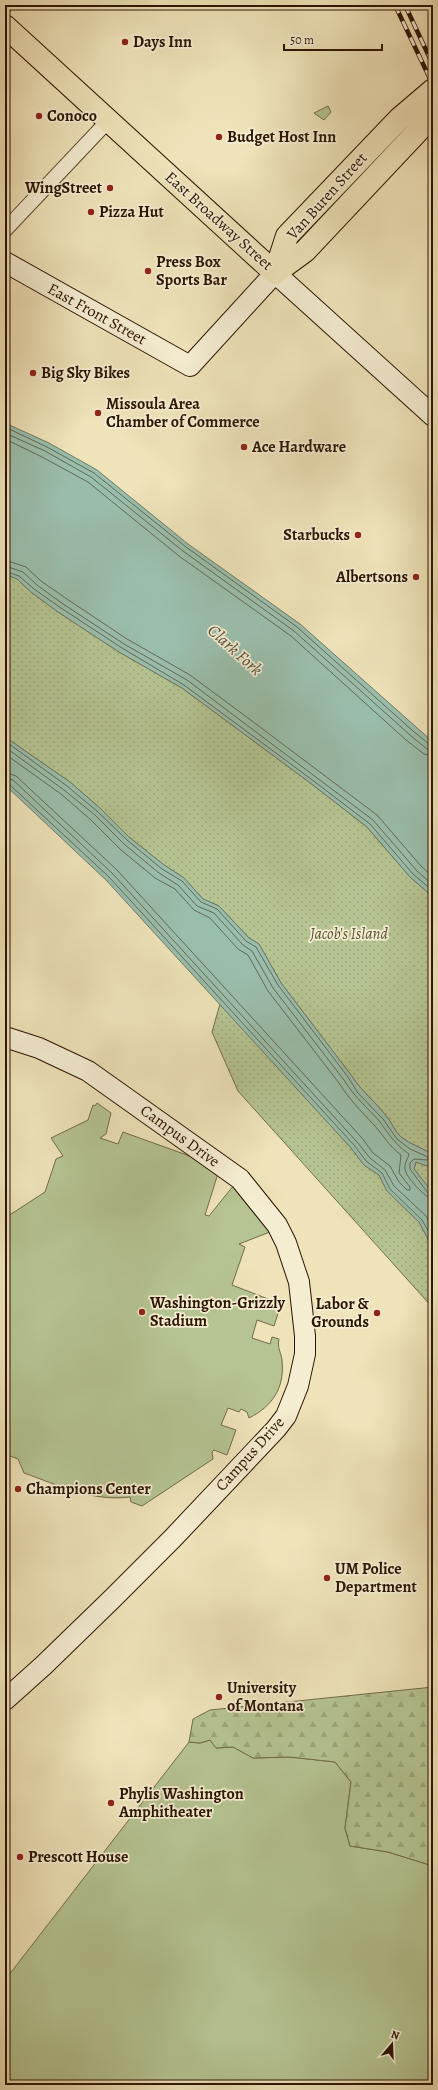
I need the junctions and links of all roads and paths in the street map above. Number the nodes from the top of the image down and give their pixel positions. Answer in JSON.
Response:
{"nodes":[{"id":1,"x":5,"y":26,"type":"edge"},
{"id":2,"x":433,"y":90,"type":"edge"},
{"id":3,"x":433,"y":115,"type":"edge"},
{"id":4,"x":108,"y":121,"type":"junction"},
{"id":5,"x":5,"y":230,"type":"edge"},
{"id":6,"x":5,"y":262,"type":"edge"},
{"id":7,"x":275,"y":273,"type":"junction"},
{"id":8,"x":433,"y":416,"type":"edge"},
{"id":9,"x":5,"y":1037,"type":"edge"},
{"id":10,"x":5,"y":1700,"type":"edge"}],
"edges":[{"from":1,"to":4,"type":"highway","name":"East Broadway Street"},
{"from":2,"to":7,"type":"highway","name":"Van Buren Street"},
{"from":3,"to":7,"type":"highway","name":"Van Buren Street"},
{"from":4,"to":5,"type":"street"},
{"from":4,"to":7,"type":"highway","name":"East Broadway Street"},
{"from":6,"to":7,"type":"street","name":"East Front Street"},
{"from":7,"to":8,"type":"street","name":"East Broadway Street"},
{"from":9,"to":10,"type":"street","name":"Campus Drive"}]}
